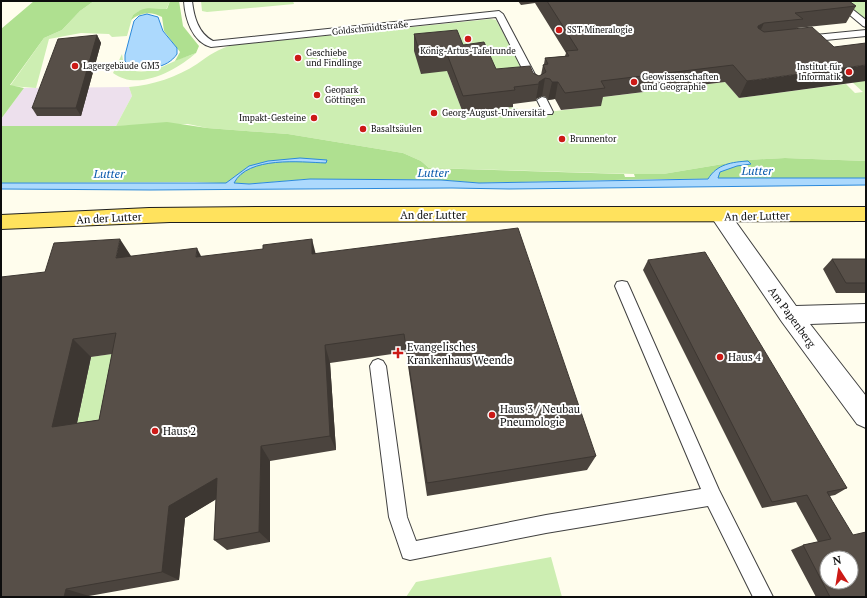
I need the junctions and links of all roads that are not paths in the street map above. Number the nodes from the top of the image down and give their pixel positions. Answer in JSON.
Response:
{"nodes":[{"id":1,"x":188,"y":1,"type":"edge"},
{"id":2,"x":837,"y":1,"type":"edge"},
{"id":3,"x":866,"y":24,"type":"edge"},
{"id":4,"x":866,"y":32,"type":"edge"},
{"id":5,"x":794,"y":40,"type":"edge"},
{"id":6,"x":537,"y":88,"type":"edge"},
{"id":7,"x":542,"y":100,"type":"edge"},
{"id":8,"x":548,"y":112,"type":"dead end"},
{"id":9,"x":866,"y":214,"type":"edge"},
{"id":10,"x":721,"y":216,"type":"junction"},
{"id":11,"x":1,"y":222,"type":"edge"},
{"id":12,"x":622,"y":286,"type":"dead end"},
{"id":13,"x":866,"y":313,"type":"edge"},
{"id":14,"x":790,"y":315,"type":"junction"},
{"id":15,"x":378,"y":366,"type":"dead end"},
{"id":16,"x":866,"y":416,"type":"edge"},
{"id":17,"x":713,"y":496,"type":"junction"},
{"id":18,"x":763,"y":597,"type":"edge"}],
"edges":[{"from":1,"to":6,"type":"lane","name":"Goldschmidtstraße"},
{"from":2,"to":3,"type":"lane"},
{"from":4,"to":5,"type":"lane"},
{"from":7,"to":8,"type":"lane"},
{"from":9,"to":10,"type":"main road","name":"An der Lutter"},
{"from":10,"to":11,"type":"main road","name":"An der Lutter"},
{"from":10,"to":14,"type":"street","name":"Am Papenberg"},
{"from":12,"to":17,"type":"lane"},
{"from":13,"to":14,"type":"street"},
{"from":14,"to":16,"type":"street","name":"Am Papenberg"},
{"from":15,"to":17,"type":"lane"},
{"from":17,"to":18,"type":"lane"}]}
